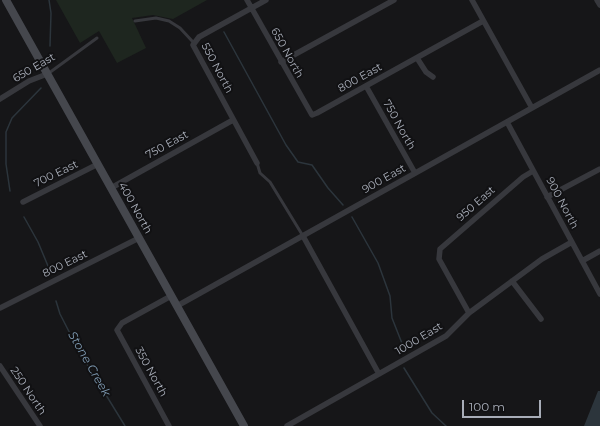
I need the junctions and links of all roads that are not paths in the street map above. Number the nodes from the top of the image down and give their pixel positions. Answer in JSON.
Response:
{"nodes":[{"id":1,"x":6,"y":0,"type":"edge"},
{"id":2,"x":247,"y":0,"type":"edge"},
{"id":3,"x":266,"y":0,"type":"edge"},
{"id":4,"x":394,"y":0,"type":"edge"},
{"id":5,"x":472,"y":0,"type":"edge"},
{"id":6,"x":597,"y":0,"type":"edge"},
{"id":7,"x":600,"y":5,"type":"edge"},
{"id":8,"x":251,"y":8,"type":"junction"},
{"id":9,"x":135,"y":21,"type":"dead end"},
{"id":10,"x":483,"y":21,"type":"junction"},
{"id":11,"x":97,"y":38,"type":"dead end"},
{"id":12,"x":193,"y":42,"type":"junction"},
{"id":13,"x":417,"y":58,"type":"junction"},
{"id":14,"x":281,"y":62,"type":"junction"},
{"id":15,"x":600,"y":70,"type":"edge"},
{"id":16,"x":47,"y":74,"type":"junction"},
{"id":17,"x":433,"y":77,"type":"dead end"},
{"id":18,"x":366,"y":86,"type":"junction"},
{"id":19,"x":0,"y":99,"type":"edge"},
{"id":20,"x":532,"y":108,"type":"junction"},
{"id":21,"x":312,"y":114,"type":"joint"},
{"id":22,"x":233,"y":120,"type":"junction"},
{"id":23,"x":507,"y":122,"type":"junction"},
{"id":24,"x":257,"y":163,"type":"joint"},
{"id":25,"x":98,"y":164,"type":"junction"},
{"id":26,"x":600,"y":169,"type":"edge"},
{"id":27,"x":533,"y":171,"type":"junction"},
{"id":28,"x":415,"y":174,"type":"junction"},
{"id":29,"x":111,"y":188,"type":"junction"},
{"id":30,"x":547,"y":196,"type":"junction"},
{"id":31,"x":22,"y":202,"type":"dead end"},
{"id":32,"x":303,"y":236,"type":"junction"},
{"id":33,"x":139,"y":238,"type":"junction"},
{"id":34,"x":572,"y":242,"type":"junction"},
{"id":35,"x":600,"y":251,"type":"edge"},
{"id":36,"x":582,"y":260,"type":"junction"},
{"id":37,"x":512,"y":281,"type":"junction"},
{"id":38,"x":600,"y":294,"type":"edge"},
{"id":39,"x":171,"y":296,"type":"junction"},
{"id":40,"x":177,"y":306,"type":"junction"},
{"id":41,"x":0,"y":308,"type":"edge"},
{"id":42,"x":469,"y":313,"type":"junction"},
{"id":43,"x":541,"y":320,"type":"dead end"},
{"id":44,"x":0,"y":366,"type":"edge"},
{"id":45,"x":379,"y":374,"type":"junction"},
{"id":46,"x":40,"y":426,"type":"edge"},
{"id":47,"x":169,"y":426,"type":"edge"},
{"id":48,"x":244,"y":426,"type":"edge"},
{"id":49,"x":287,"y":426,"type":"edge"}],
"edges":[{"from":1,"to":16,"type":"main road","name":"400 North"},
{"from":2,"to":8,"type":"street","name":"650 North"},
{"from":3,"to":8,"type":"street"},
{"from":4,"to":14,"type":"street"},
{"from":5,"to":10,"type":"street"},
{"from":6,"to":7,"type":"street"},
{"from":8,"to":12,"type":"street"},
{"from":8,"to":14,"type":"street","name":"650 North"},
{"from":9,"to":12,"type":"lane","name":"550 North"},
{"from":10,"to":13,"type":"street","name":"800 East"},
{"from":10,"to":20,"type":"street"},
{"from":11,"to":16,"type":"lane","name":"650 East"},
{"from":12,"to":22,"type":"street","name":"550 North"},
{"from":13,"to":17,"type":"street"},
{"from":13,"to":18,"type":"street","name":"800 East"},
{"from":14,"to":21,"type":"street","name":"650 North"},
{"from":15,"to":20,"type":"street","name":"900 East"},
{"from":16,"to":19,"type":"street","name":"650 East"},
{"from":16,"to":25,"type":"main road","name":"400 North"},
{"from":18,"to":21,"type":"street","name":"800 East"},
{"from":18,"to":28,"type":"street","name":"750 North"},
{"from":20,"to":23,"type":"street","name":"900 East"},
{"from":22,"to":24,"type":"street","name":"550 North"},
{"from":22,"to":29,"type":"street","name":"750 East"},
{"from":23,"to":27,"type":"street","name":"900 North"},
{"from":23,"to":28,"type":"street","name":"900 East"},
{"from":24,"to":32,"type":"lane"},
{"from":25,"to":29,"type":"main road","name":"400 North"},
{"from":25,"to":31,"type":"street","name":"700 East"},
{"from":26,"to":30,"type":"street"},
{"from":27,"to":30,"type":"street","name":"900 North"},
{"from":27,"to":42,"type":"street","name":"950 East"},
{"from":28,"to":32,"type":"street","name":"900 East"},
{"from":29,"to":33,"type":"main road","name":"400 North"},
{"from":30,"to":34,"type":"street","name":"900 North"},
{"from":32,"to":40,"type":"street","name":"900 East"},
{"from":32,"to":45,"type":"street"},
{"from":33,"to":39,"type":"main road","name":"400 North"},
{"from":33,"to":41,"type":"street","name":"800 East"},
{"from":34,"to":36,"type":"street","name":"900 North"},
{"from":34,"to":37,"type":"street","name":"1000 East"},
{"from":35,"to":36,"type":"street"},
{"from":36,"to":38,"type":"street","name":"900 North"},
{"from":37,"to":42,"type":"street","name":"1000 East"},
{"from":37,"to":43,"type":"street"},
{"from":39,"to":40,"type":"main road","name":"400 North"},
{"from":39,"to":47,"type":"street","name":"350 North"},
{"from":40,"to":48,"type":"main road","name":"400 North"},
{"from":42,"to":45,"type":"street","name":"1000 East"},
{"from":44,"to":46,"type":"street","name":"250 North"},
{"from":45,"to":49,"type":"street","name":"1000 East"}]}
